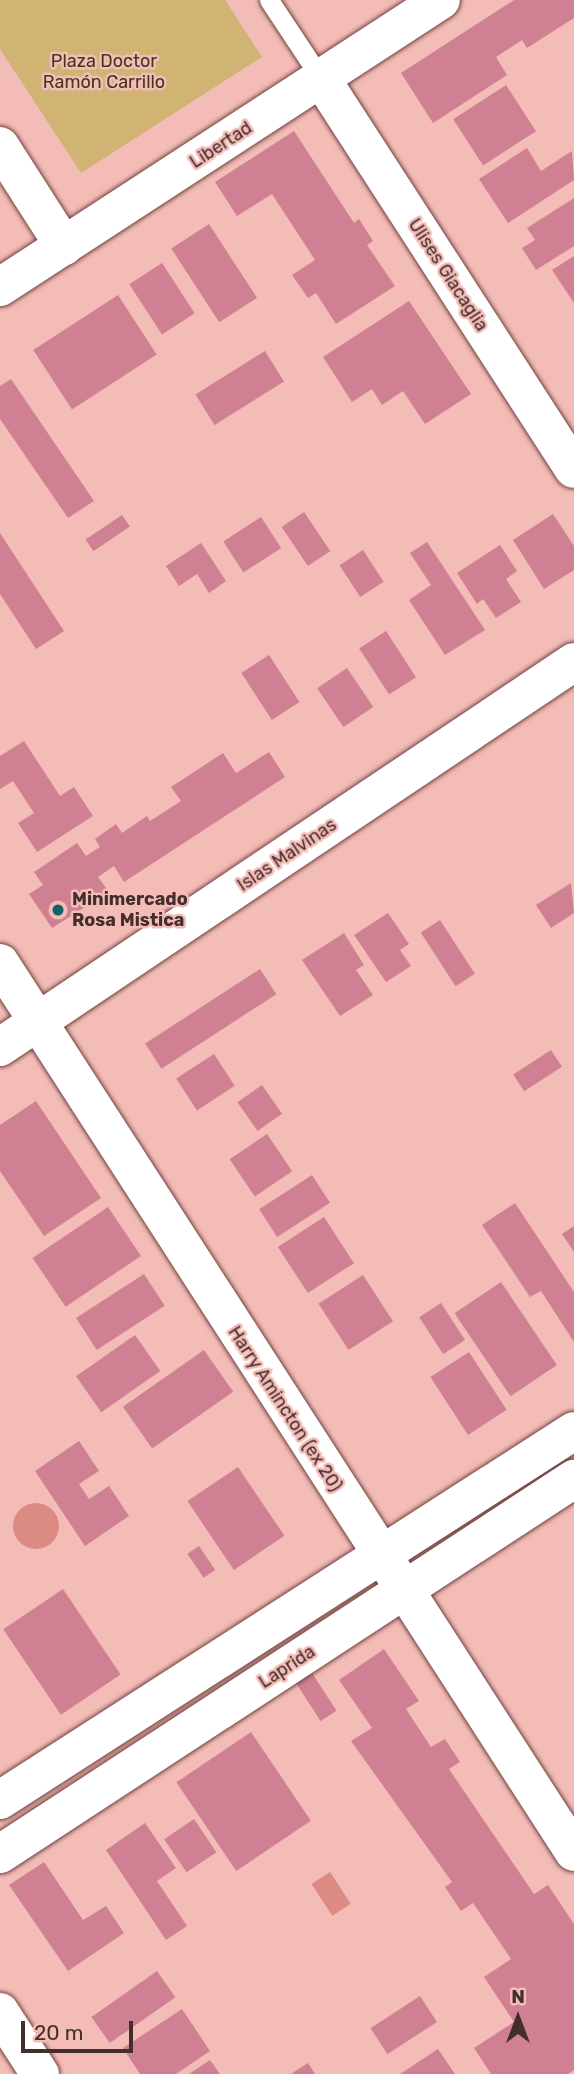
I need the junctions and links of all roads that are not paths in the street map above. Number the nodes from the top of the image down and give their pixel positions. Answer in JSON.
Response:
{"nodes":[{"id":1,"x":269,"y":0,"type":"edge"},
{"id":2,"x":441,"y":0,"type":"edge"},
{"id":3,"x":322,"y":80,"type":"junction"},
{"id":4,"x":0,"y":146,"type":"edge"},
{"id":5,"x":64,"y":246,"type":"junction"},
{"id":6,"x":0,"y":287,"type":"edge"},
{"id":7,"x":574,"y":469,"type":"edge"},
{"id":8,"x":574,"y":662,"type":"edge"},
{"id":9,"x":0,"y":963,"type":"edge"},
{"id":10,"x":38,"y":1022,"type":"junction"},
{"id":11,"x":0,"y":1047,"type":"edge"},
{"id":12,"x":574,"y":1431,"type":"edge"},
{"id":13,"x":574,"y":1479,"type":"edge"},
{"id":14,"x":379,"y":1556,"type":"junction"},
{"id":15,"x":402,"y":1591,"type":"junction"},
{"id":16,"x":0,"y":1800,"type":"edge"},
{"id":17,"x":574,"y":1852,"type":"edge"},
{"id":18,"x":0,"y":1854,"type":"edge"},
{"id":19,"x":0,"y":2012,"type":"edge"},
{"id":20,"x":40,"y":2074,"type":"edge"}],
"edges":[{"from":1,"to":3,"type":"lane"},
{"from":2,"to":3,"type":"street","name":"Libertad"},
{"from":3,"to":5,"type":"street","name":"Libertad"},
{"from":3,"to":7,"type":"street","name":"Ulises Giacaglia"},
{"from":4,"to":5,"type":"street"},
{"from":5,"to":6,"type":"street","name":"Libertad"},
{"from":8,"to":10,"type":"street","name":"Islas Malvinas"},
{"from":9,"to":10,"type":"street","name":"Harry Amincton (ex 20)"},
{"from":10,"to":11,"type":"street","name":"Islas Malvinas"},
{"from":10,"to":14,"type":"street","name":"Harry Amincton (ex 20)"},
{"from":12,"to":14,"type":"street"},
{"from":13,"to":15,"type":"street","name":"Laprida"},
{"from":14,"to":15,"type":"street","name":"Harry Amincton (ex 20)"},
{"from":14,"to":16,"type":"street"},
{"from":15,"to":17,"type":"street","name":"Harry Amincton (ex 20)"},
{"from":15,"to":18,"type":"street","name":"Laprida"},
{"from":19,"to":20,"type":"street"}]}
